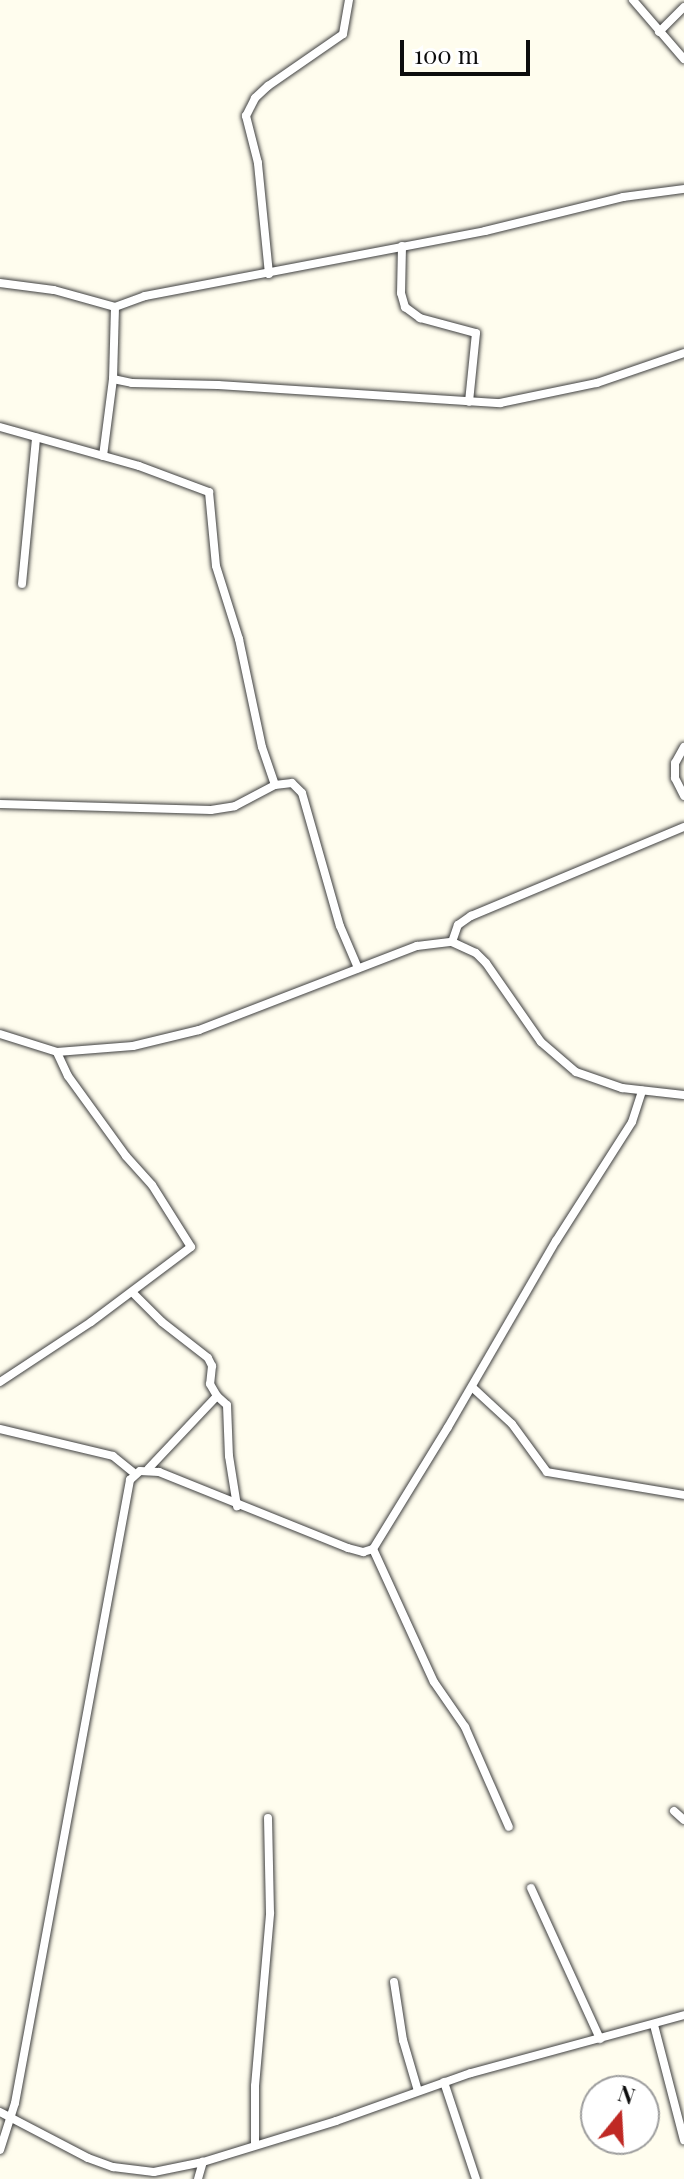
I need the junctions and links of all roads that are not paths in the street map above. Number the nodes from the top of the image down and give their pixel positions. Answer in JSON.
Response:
{"nodes":[{"id":1,"x":349,"y":0,"type":"edge"},
{"id":2,"x":633,"y":0,"type":"edge"},
{"id":3,"x":684,"y":7,"type":"edge"},
{"id":4,"x":659,"y":32,"type":"junction"},
{"id":5,"x":684,"y":59,"type":"edge"},
{"id":6,"x":684,"y":189,"type":"edge"},
{"id":7,"x":402,"y":246,"type":"junction"},
{"id":8,"x":269,"y":274,"type":"junction"},
{"id":9,"x":0,"y":283,"type":"edge"},
{"id":10,"x":115,"y":307,"type":"junction"},
{"id":11,"x":684,"y":353,"type":"edge"},
{"id":12,"x":113,"y":379,"type":"junction"},
{"id":13,"x":469,"y":402,"type":"junction"},
{"id":14,"x":0,"y":427,"type":"edge"},
{"id":15,"x":36,"y":438,"type":"junction"},
{"id":16,"x":103,"y":456,"type":"junction"},
{"id":17,"x":22,"y":584,"type":"dead end"},
{"id":18,"x":684,"y":747,"type":"edge"},
{"id":19,"x":275,"y":785,"type":"junction"},
{"id":20,"x":684,"y":796,"type":"edge"},
{"id":21,"x":0,"y":804,"type":"edge"},
{"id":22,"x":684,"y":827,"type":"edge"},
{"id":23,"x":452,"y":942,"type":"junction"},
{"id":24,"x":358,"y":968,"type":"junction"},
{"id":25,"x":0,"y":1034,"type":"edge"},
{"id":26,"x":57,"y":1052,"type":"junction"},
{"id":27,"x":642,"y":1091,"type":"junction"},
{"id":28,"x":684,"y":1095,"type":"edge"},
{"id":29,"x":132,"y":1292,"type":"junction"},
{"id":30,"x":0,"y":1382,"type":"edge"},
{"id":31,"x":472,"y":1387,"type":"junction"},
{"id":32,"x":217,"y":1396,"type":"junction"},
{"id":33,"x":0,"y":1429,"type":"edge"},
{"id":34,"x":148,"y":1469,"type":"junction"},
{"id":35,"x":135,"y":1474,"type":"junction"},
{"id":36,"x":684,"y":1495,"type":"edge"},
{"id":37,"x":237,"y":1506,"type":"junction"},
{"id":38,"x":373,"y":1549,"type":"junction"},
{"id":39,"x":674,"y":1811,"type":"dead end"},
{"id":40,"x":268,"y":1818,"type":"dead end"},
{"id":41,"x":684,"y":1820,"type":"edge"},
{"id":42,"x":509,"y":1827,"type":"dead end"},
{"id":43,"x":531,"y":1888,"type":"dead end"},
{"id":44,"x":394,"y":1982,"type":"dead end"},
{"id":45,"x":684,"y":2015,"type":"edge"},
{"id":46,"x":654,"y":2025,"type":"junction"},
{"id":47,"x":600,"y":2039,"type":"junction"},
{"id":48,"x":444,"y":2082,"type":"junction"},
{"id":49,"x":418,"y":2091,"type":"junction"},
{"id":50,"x":0,"y":2112,"type":"edge"},
{"id":51,"x":11,"y":2118,"type":"junction"},
{"id":52,"x":684,"y":2140,"type":"edge"},
{"id":53,"x":255,"y":2145,"type":"junction"},
{"id":54,"x":0,"y":2150,"type":"edge"},
{"id":55,"x":203,"y":2162,"type":"junction"},
{"id":56,"x":198,"y":2179,"type":"edge"},
{"id":57,"x":476,"y":2179,"type":"edge"}],
"edges":[{"from":1,"to":8,"type":"street"},
{"from":2,"to":4,"type":"street"},
{"from":3,"to":4,"type":"street"},
{"from":4,"to":5,"type":"street"},
{"from":6,"to":7,"type":"street"},
{"from":7,"to":8,"type":"street"},
{"from":7,"to":13,"type":"street"},
{"from":8,"to":10,"type":"street"},
{"from":9,"to":10,"type":"street"},
{"from":10,"to":12,"type":"street"},
{"from":11,"to":13,"type":"street"},
{"from":12,"to":13,"type":"street"},
{"from":12,"to":16,"type":"street"},
{"from":14,"to":15,"type":"street"},
{"from":15,"to":16,"type":"street"},
{"from":15,"to":17,"type":"street"},
{"from":16,"to":19,"type":"street"},
{"from":18,"to":20,"type":"street"},
{"from":19,"to":21,"type":"street"},
{"from":19,"to":24,"type":"street"},
{"from":22,"to":23,"type":"street"},
{"from":23,"to":24,"type":"street"},
{"from":23,"to":27,"type":"street"},
{"from":24,"to":26,"type":"street"},
{"from":25,"to":26,"type":"street"},
{"from":26,"to":29,"type":"street"},
{"from":27,"to":28,"type":"street"},
{"from":27,"to":31,"type":"street"},
{"from":29,"to":30,"type":"street"},
{"from":29,"to":32,"type":"street"},
{"from":31,"to":36,"type":"street"},
{"from":31,"to":38,"type":"street"},
{"from":32,"to":34,"type":"street"},
{"from":32,"to":37,"type":"street"},
{"from":33,"to":35,"type":"street"},
{"from":34,"to":35,"type":"street"},
{"from":34,"to":37,"type":"street"},
{"from":35,"to":51,"type":"street"},
{"from":37,"to":38,"type":"street"},
{"from":38,"to":42,"type":"street"},
{"from":39,"to":41,"type":"street"},
{"from":40,"to":53,"type":"street"},
{"from":43,"to":47,"type":"street"},
{"from":44,"to":49,"type":"street"},
{"from":45,"to":46,"type":"street"},
{"from":46,"to":47,"type":"street"},
{"from":46,"to":52,"type":"street"},
{"from":47,"to":48,"type":"street"},
{"from":48,"to":49,"type":"street"},
{"from":48,"to":57,"type":"street"},
{"from":49,"to":53,"type":"street"},
{"from":50,"to":51,"type":"street"},
{"from":51,"to":54,"type":"street"},
{"from":51,"to":55,"type":"street"},
{"from":53,"to":55,"type":"street"},
{"from":55,"to":56,"type":"street"}]}
